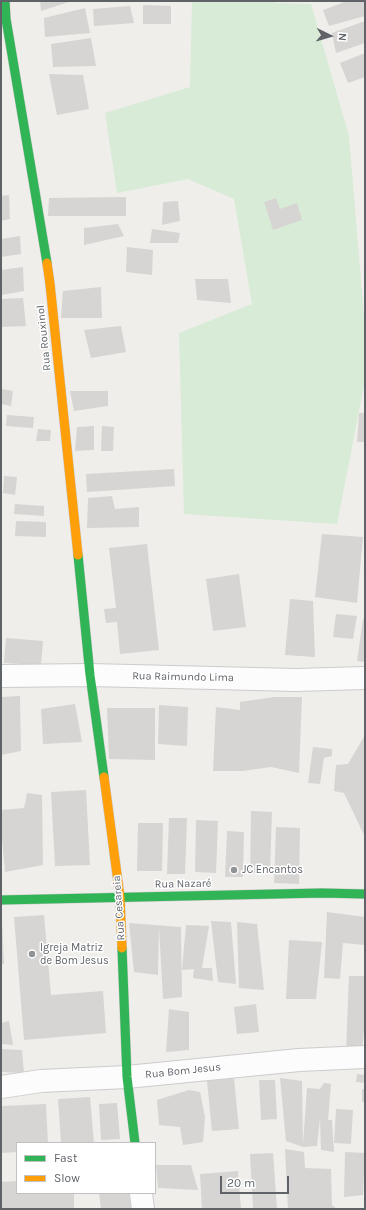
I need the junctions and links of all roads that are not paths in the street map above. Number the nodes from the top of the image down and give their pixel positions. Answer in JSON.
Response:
{"nodes":[{"id":1,"x":4,"y":13,"type":"edge"},
{"id":2,"x":90,"y":675,"type":"junction"},
{"id":3,"x":1,"y":676,"type":"edge"},
{"id":4,"x":365,"y":678,"type":"edge"},
{"id":5,"x":365,"y":894,"type":"edge"},
{"id":6,"x":120,"y":897,"type":"junction"},
{"id":7,"x":1,"y":900,"type":"edge"},
{"id":8,"x":365,"y":1057,"type":"edge"},
{"id":9,"x":127,"y":1077,"type":"junction"},
{"id":10,"x":1,"y":1087,"type":"edge"},
{"id":11,"x":135,"y":1142,"type":"edge"},
{"id":12,"x":141,"y":1194,"type":"edge"},
{"id":13,"x":143,"y":1209,"type":"edge"}],
"edges":[{"from":1,"to":2,"type":"street","name":"Rua Rouxinol"},
{"from":2,"to":3,"type":"street","name":"Rua Raimundo Lima"},
{"from":2,"to":4,"type":"street","name":"Rua Raimundo Lima"},
{"from":2,"to":6,"type":"street","name":"Rua Cesareia"},
{"from":5,"to":6,"type":"street","name":"Rua Nazaré"},
{"from":6,"to":7,"type":"street","name":"Rua Nazaré"},
{"from":6,"to":9,"type":"street","name":"Rua Cesareia"},
{"from":8,"to":9,"type":"street","name":"Rua Bom Jesus"},
{"from":9,"to":10,"type":"street","name":"Rua Bom Jesus"},
{"from":9,"to":11,"type":"street","name":"Rua Cesareia"},
{"from":12,"to":13,"type":"street"}]}
